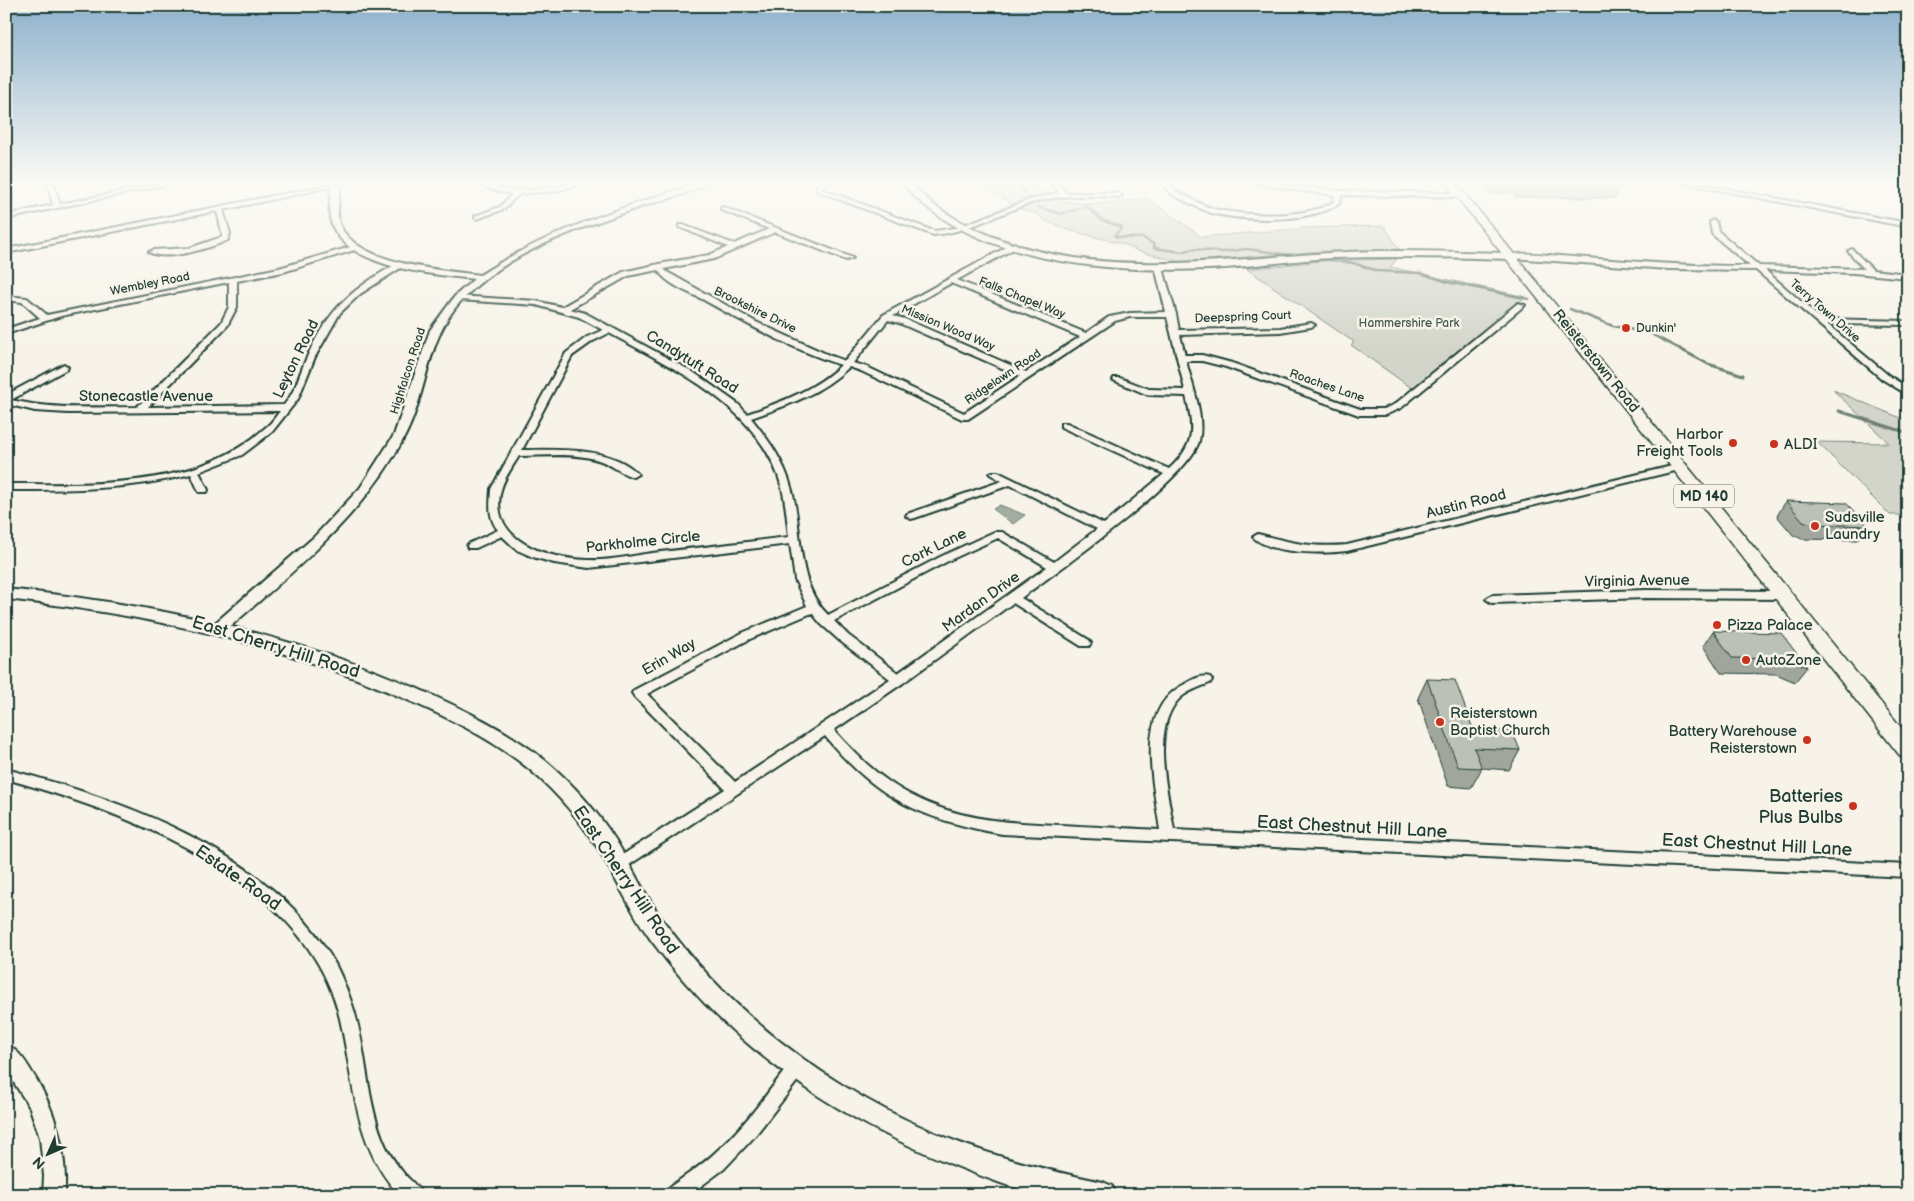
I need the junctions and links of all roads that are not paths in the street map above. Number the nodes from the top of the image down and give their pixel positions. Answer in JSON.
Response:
{"nodes":[{"id":1,"x":64,"y":239,"type":"edge"},
{"id":2,"x":222,"y":239,"type":"edge"},
{"id":3,"x":346,"y":239,"type":"edge"},
{"id":4,"x":552,"y":239,"type":"edge"},
{"id":5,"x":714,"y":239,"type":"edge"},
{"id":6,"x":752,"y":239,"type":"edge"},
{"id":7,"x":801,"y":239,"type":"edge"},
{"id":8,"x":996,"y":239,"type":"edge"},
{"id":9,"x":1497,"y":239,"type":"edge"},
{"id":10,"x":1723,"y":239,"type":"edge"},
{"id":11,"x":1014,"y":246,"type":"junction"},
{"id":12,"x":734,"y":247,"type":"junction"},
{"id":13,"x":357,"y":248,"type":"junction"},
{"id":14,"x":6,"y":251,"type":"edge"},
{"id":15,"x":1852,"y":251,"type":"dead end"},
{"id":16,"x":153,"y":252,"type":"dead end"},
{"id":17,"x":1511,"y":256,"type":"junction"},
{"id":18,"x":849,"y":258,"type":"dead end"},
{"id":19,"x":401,"y":265,"type":"junction"},
{"id":20,"x":659,"y":266,"type":"junction"},
{"id":21,"x":1159,"y":267,"type":"junction"},
{"id":22,"x":1757,"y":268,"type":"junction"},
{"id":23,"x":1870,"y":271,"type":"junction"},
{"id":24,"x":1908,"y":276,"type":"edge"},
{"id":25,"x":483,"y":278,"type":"junction"},
{"id":26,"x":233,"y":279,"type":"junction"},
{"id":27,"x":950,"y":280,"type":"junction"},
{"id":28,"x":9,"y":298,"type":"dead end"},
{"id":29,"x":458,"y":298,"type":"junction"},
{"id":30,"x":1521,"y":305,"type":"dead end"},
{"id":31,"x":565,"y":310,"type":"junction"},
{"id":32,"x":1172,"y":314,"type":"junction"},
{"id":33,"x":886,"y":316,"type":"junction"},
{"id":34,"x":45,"y":318,"type":"junction"},
{"id":35,"x":1818,"y":321,"type":"junction"},
{"id":36,"x":1908,"y":323,"type":"edge"},
{"id":37,"x":1311,"y":325,"type":"dead end"},
{"id":38,"x":609,"y":330,"type":"junction"},
{"id":39,"x":6,"y":332,"type":"edge"},
{"id":40,"x":1176,"y":332,"type":"junction"},
{"id":41,"x":1086,"y":336,"type":"junction"},
{"id":42,"x":1182,"y":358,"type":"junction"},
{"id":43,"x":847,"y":364,"type":"junction"},
{"id":44,"x":64,"y":367,"type":"dead end"},
{"id":45,"x":1027,"y":376,"type":"junction"},
{"id":46,"x":1117,"y":380,"type":"dead end"},
{"id":47,"x":1908,"y":392,"type":"edge"},
{"id":48,"x":1191,"y":393,"type":"junction"},
{"id":49,"x":6,"y":400,"type":"edge"},
{"id":50,"x":288,"y":408,"type":"junction"},
{"id":51,"x":140,"y":410,"type":"junction"},
{"id":52,"x":746,"y":417,"type":"junction"},
{"id":53,"x":1064,"y":425,"type":"dead end"},
{"id":54,"x":516,"y":453,"type":"junction"},
{"id":55,"x":1680,"y":467,"type":"junction"},
{"id":56,"x":194,"y":471,"type":"junction"},
{"id":57,"x":1171,"y":473,"type":"junction"},
{"id":58,"x":633,"y":474,"type":"dead end"},
{"id":59,"x":995,"y":474,"type":"dead end"},
{"id":60,"x":1009,"y":482,"type":"junction"},
{"id":61,"x":6,"y":486,"type":"edge"},
{"id":62,"x":203,"y":490,"type":"dead end"},
{"id":63,"x":911,"y":516,"type":"dead end"},
{"id":64,"x":1103,"y":528,"type":"junction"},
{"id":65,"x":503,"y":532,"type":"junction"},
{"id":66,"x":1258,"y":537,"type":"dead end"},
{"id":67,"x":794,"y":540,"type":"junction"},
{"id":68,"x":472,"y":546,"type":"dead end"},
{"id":69,"x":1055,"y":567,"type":"junction"},
{"id":70,"x":6,"y":594,"type":"edge"},
{"id":71,"x":1783,"y":595,"type":"junction"},
{"id":72,"x":1013,"y":598,"type":"junction"},
{"id":73,"x":1492,"y":599,"type":"dead end"},
{"id":74,"x":814,"y":608,"type":"junction"},
{"id":75,"x":825,"y":621,"type":"junction"},
{"id":76,"x":219,"y":628,"type":"junction"},
{"id":77,"x":1085,"y":643,"type":"dead end"},
{"id":78,"x":899,"y":680,"type":"junction"},
{"id":79,"x":1206,"y":680,"type":"dead end"},
{"id":80,"x":827,"y":730,"type":"junction"},
{"id":81,"x":1908,"y":751,"type":"edge"},
{"id":82,"x":6,"y":774,"type":"edge"},
{"id":83,"x":734,"y":790,"type":"junction"},
{"id":84,"x":1168,"y":836,"type":"junction"},
{"id":85,"x":618,"y":865,"type":"junction"},
{"id":86,"x":1908,"y":871,"type":"edge"},
{"id":87,"x":6,"y":1054,"type":"edge"},
{"id":88,"x":796,"y":1069,"type":"junction"},
{"id":89,"x":1060,"y":1191,"type":"edge"},
{"id":90,"x":412,"y":1194,"type":"edge"},
{"id":91,"x":54,"y":1195,"type":"edge"},
{"id":92,"x":673,"y":1195,"type":"edge"},
{"id":93,"x":1103,"y":1195,"type":"edge"}],
"edges":[{"from":1,"to":14,"type":"street"},
{"from":2,"to":16,"type":"street"},
{"from":3,"to":13,"type":"street"},
{"from":4,"to":25,"type":"street","name":"Highfalcon Road"},
{"from":5,"to":12,"type":"street"},
{"from":6,"to":12,"type":"street"},
{"from":7,"to":18,"type":"street"},
{"from":8,"to":11,"type":"street"},
{"from":9,"to":17,"type":"main road","name":"Reisterstown Road","number":"MD 140"},
{"from":10,"to":22,"type":"street","name":"Terry Town Drive"},
{"from":11,"to":21,"type":"street"},
{"from":11,"to":27,"type":"street"},
{"from":12,"to":20,"type":"street"},
{"from":13,"to":19,"type":"street"},
{"from":13,"to":26,"type":"street","name":"Wembley Road"},
{"from":15,"to":23,"type":"street"},
{"from":17,"to":21,"type":"street"},
{"from":17,"to":22,"type":"street"},
{"from":17,"to":55,"type":"main road","name":"Reisterstown Road","number":"MD 140"},
{"from":19,"to":25,"type":"street"},
{"from":19,"to":50,"type":"street","name":"Leyton Road"},
{"from":20,"to":31,"type":"street"},
{"from":20,"to":43,"type":"street","name":"Brookshire Drive"},
{"from":21,"to":32,"type":"street","name":"Mardan Drive"},
{"from":22,"to":23,"type":"street"},
{"from":22,"to":35,"type":"street","name":"Terry Town Drive"},
{"from":23,"to":24,"type":"street"},
{"from":25,"to":29,"type":"street","name":"Highfalcon Road"},
{"from":26,"to":34,"type":"street","name":"Wembley Road"},
{"from":26,"to":51,"type":"street"},
{"from":27,"to":33,"type":"street"},
{"from":27,"to":41,"type":"street","name":"Falls Chapel Way"},
{"from":28,"to":34,"type":"street"},
{"from":29,"to":31,"type":"street","name":"Candytuft Road"},
{"from":29,"to":76,"type":"street","name":"Highfalcon Road"},
{"from":30,"to":42,"type":"street","name":"Roaches Lane"},
{"from":31,"to":38,"type":"street","name":"Candytuft Road"},
{"from":32,"to":40,"type":"street","name":"Mardan Drive"},
{"from":32,"to":41,"type":"street","name":"Ridgelawn Road"},
{"from":33,"to":43,"type":"street"},
{"from":33,"to":45,"type":"street","name":"Mission Wood Way"},
{"from":34,"to":39,"type":"street","name":"Wembley Road"},
{"from":35,"to":36,"type":"street"},
{"from":35,"to":47,"type":"street","name":"Terry Town Drive"},
{"from":37,"to":40,"type":"street","name":"Deepspring Court"},
{"from":38,"to":52,"type":"street","name":"Candytuft Road"},
{"from":38,"to":54,"type":"street","name":"Parkholme Circle"},
{"from":40,"to":42,"type":"street","name":"Mardan Drive"},
{"from":41,"to":45,"type":"street","name":"Ridgelawn Road"},
{"from":42,"to":48,"type":"street","name":"Mardan Drive"},
{"from":43,"to":45,"type":"street","name":"Ridgelawn Road"},
{"from":43,"to":52,"type":"street"},
{"from":44,"to":49,"type":"street"},
{"from":46,"to":48,"type":"street"},
{"from":48,"to":57,"type":"street","name":"Mardan Drive"},
{"from":49,"to":51,"type":"street","name":"Stonecastle Avenue"},
{"from":50,"to":51,"type":"street","name":"Stonecastle Avenue"},
{"from":50,"to":56,"type":"street","name":"Leyton Road"},
{"from":52,"to":67,"type":"street","name":"Candytuft Road"},
{"from":53,"to":57,"type":"street"},
{"from":54,"to":58,"type":"street"},
{"from":54,"to":65,"type":"street","name":"Parkholme Circle"},
{"from":55,"to":66,"type":"street","name":"Austin Road"},
{"from":55,"to":71,"type":"main road","name":"Reisterstown Road","number":"MD 140"},
{"from":56,"to":61,"type":"street","name":"Leyton Road"},
{"from":56,"to":62,"type":"street"},
{"from":57,"to":64,"type":"street","name":"Mardan Drive"},
{"from":59,"to":60,"type":"street"},
{"from":60,"to":63,"type":"street"},
{"from":60,"to":64,"type":"street"},
{"from":64,"to":69,"type":"street","name":"Mardan Drive"},
{"from":65,"to":67,"type":"street","name":"Parkholme Circle"},
{"from":65,"to":68,"type":"street"},
{"from":67,"to":74,"type":"street","name":"Candytuft Road"},
{"from":69,"to":72,"type":"street","name":"Mardan Drive"},
{"from":69,"to":75,"type":"street","name":"Cork Lane"},
{"from":70,"to":76,"type":"main road","name":"East Cherry Hill Road"},
{"from":71,"to":73,"type":"street","name":"Virginia Avenue"},
{"from":71,"to":81,"type":"main road","name":"Reisterstown Road","number":"MD 140"},
{"from":72,"to":77,"type":"street"},
{"from":72,"to":78,"type":"street","name":"Mardan Drive"},
{"from":74,"to":75,"type":"street","name":"Candytuft Road"},
{"from":74,"to":83,"type":"street","name":"Erin Way"},
{"from":75,"to":78,"type":"street","name":"Candytuft Road"},
{"from":76,"to":85,"type":"main road","name":"East Cherry Hill Road"},
{"from":78,"to":80,"type":"street","name":"Mardan Drive"},
{"from":79,"to":84,"type":"street"},
{"from":80,"to":83,"type":"street","name":"Mardan Drive"},
{"from":80,"to":84,"type":"street","name":"East Chestnut Hill Lane"},
{"from":82,"to":90,"type":"street","name":"Estate Road"},
{"from":83,"to":85,"type":"street","name":"Mardan Drive"},
{"from":84,"to":86,"type":"street","name":"East Chestnut Hill Lane"},
{"from":85,"to":88,"type":"main road","name":"East Cherry Hill Road"},
{"from":87,"to":91,"type":"street"},
{"from":88,"to":89,"type":"main road","name":"East Cherry Hill Road"},
{"from":88,"to":92,"type":"street"},
{"from":89,"to":93,"type":"main road","name":"East Cherry Hill Road"}]}
